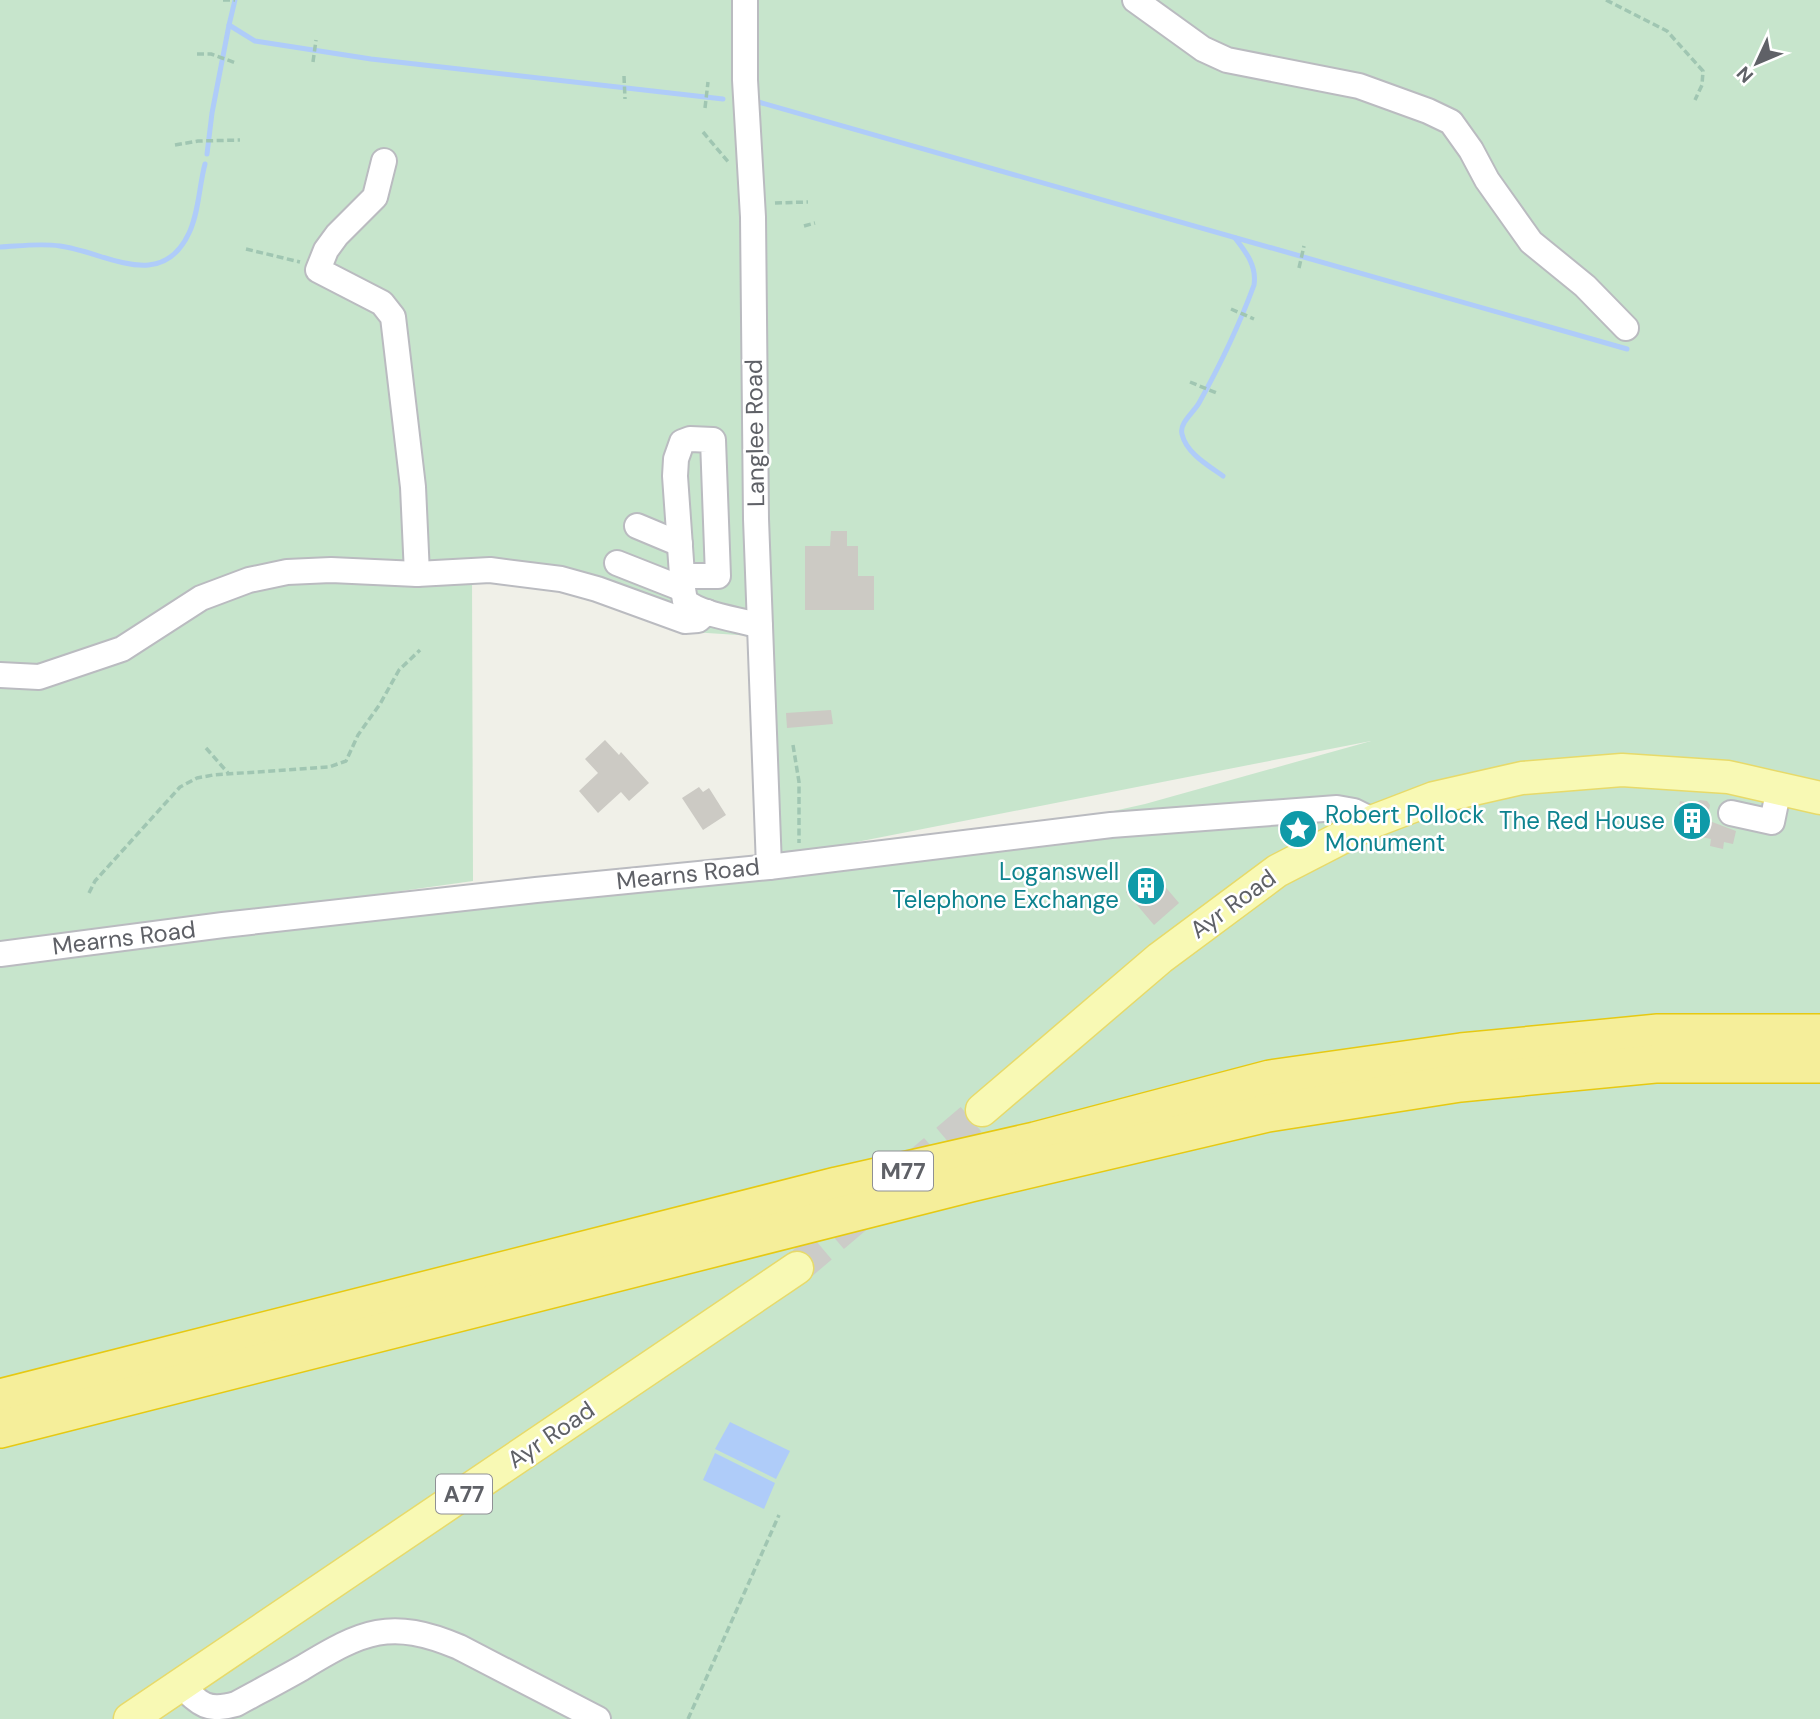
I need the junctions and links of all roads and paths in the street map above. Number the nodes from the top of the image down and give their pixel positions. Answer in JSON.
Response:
{"nodes":[{"id":1,"x":222,"y":0,"type":"edge"},
{"id":2,"x":745,"y":0,"type":"edge"},
{"id":3,"x":1135,"y":0,"type":"edge"},
{"id":4,"x":1606,"y":0,"type":"edge"},
{"id":5,"x":233,"y":1,"type":"edge"},
{"id":6,"x":316,"y":40,"type":"dead end"},
{"id":7,"x":197,"y":54,"type":"dead end"},
{"id":8,"x":313,"y":62,"type":"dead end"},
{"id":9,"x":235,"y":63,"type":"dead end"},
{"id":10,"x":624,"y":76,"type":"dead end"},
{"id":11,"x":708,"y":84,"type":"dead end"},
{"id":12,"x":625,"y":99,"type":"dead end"},
{"id":13,"x":1695,"y":100,"type":"dead end"},
{"id":14,"x":705,"y":108,"type":"dead end"},
{"id":15,"x":703,"y":132,"type":"dead end"},
{"id":16,"x":240,"y":140,"type":"dead end"},
{"id":17,"x":175,"y":145,"type":"dead end"},
{"id":18,"x":384,"y":162,"type":"dead end"},
{"id":19,"x":751,"y":186,"type":"junction"},
{"id":20,"x":808,"y":202,"type":"dead end"},
{"id":21,"x":775,"y":203,"type":"dead end"},
{"id":22,"x":815,"y":223,"type":"dead end"},
{"id":23,"x":804,"y":226,"type":"dead end"},
{"id":24,"x":1304,"y":246,"type":"dead end"},
{"id":25,"x":246,"y":249,"type":"dead end"},
{"id":26,"x":1299,"y":268,"type":"dead end"},
{"id":27,"x":318,"y":270,"type":"junction"},
{"id":28,"x":1231,"y":309,"type":"dead end"},
{"id":29,"x":1253,"y":318,"type":"dead end"},
{"id":30,"x":1626,"y":328,"type":"dead end"},
{"id":31,"x":1193,"y":383,"type":"dead end"},
{"id":32,"x":1218,"y":393,"type":"dead end"},
{"id":33,"x":637,"y":526,"type":"dead end"},
{"id":34,"x":680,"y":544,"type":"junction"},
{"id":35,"x":617,"y":563,"type":"dead end"},
{"id":36,"x":417,"y":574,"type":"junction"},
{"id":37,"x":683,"y":583,"type":"junction"},
{"id":38,"x":707,"y":612,"type":"junction"},
{"id":39,"x":760,"y":626,"type":"junction"},
{"id":40,"x":420,"y":650,"type":"dead end"},
{"id":41,"x":0,"y":675,"type":"edge"},
{"id":42,"x":793,"y":745,"type":"dead end"},
{"id":43,"x":206,"y":748,"type":"dead end"},
{"id":44,"x":228,"y":773,"type":"junction"},
{"id":45,"x":1779,"y":788,"type":"junction"},
{"id":46,"x":1820,"y":798,"type":"edge"},
{"id":47,"x":1731,"y":813,"type":"dead end"},
{"id":48,"x":1374,"y":821,"type":"junction"},
{"id":49,"x":798,"y":863,"type":"junction"},
{"id":50,"x":769,"y":867,"type":"junction"},
{"id":51,"x":89,"y":893,"type":"dead end"},
{"id":52,"x":0,"y":954,"type":"edge"},
{"id":53,"x":1820,"y":1033,"type":"edge"},
{"id":54,"x":1820,"y":1064,"type":"edge"},
{"id":55,"x":982,"y":1110,"type":"tunnel mouth"},
{"id":56,"x":797,"y":1268,"type":"tunnel mouth"},
{"id":57,"x":0,"y":1398,"type":"edge"},
{"id":58,"x":0,"y":1429,"type":"edge"},
{"id":59,"x":779,"y":1515,"type":"dead end"},
{"id":60,"x":181,"y":1685,"type":"junction"},
{"id":61,"x":130,"y":1719,"type":"edge"},
{"id":62,"x":598,"y":1719,"type":"edge"},
{"id":63,"x":688,"y":1719,"type":"edge"}],
"edges":[{"from":1,"to":5,"type":"path"},
{"from":2,"to":19,"type":"street","name":"Langlee Road"},
{"from":3,"to":30,"type":"street"},
{"from":4,"to":13,"type":"path"},
{"from":6,"to":8,"type":"path"},
{"from":7,"to":9,"type":"path"},
{"from":10,"to":12,"type":"path"},
{"from":11,"to":14,"type":"path"},
{"from":15,"to":19,"type":"path"},
{"from":16,"to":17,"type":"path"},
{"from":18,"to":27,"type":"street"},
{"from":19,"to":39,"type":"street","name":"Langlee Road"},
{"from":20,"to":21,"type":"path"},
{"from":22,"to":23,"type":"path"},
{"from":24,"to":26,"type":"path"},
{"from":25,"to":27,"type":"path"},
{"from":27,"to":36,"type":"street"},
{"from":28,"to":29,"type":"path"},
{"from":31,"to":32,"type":"path"},
{"from":33,"to":34,"type":"street"},
{"from":34,"to":37,"type":"street"},
{"from":34,"to":37,"type":"street"},
{"from":35,"to":37,"type":"street"},
{"from":36,"to":38,"type":"street"},
{"from":36,"to":41,"type":"street"},
{"from":37,"to":38,"type":"street"},
{"from":38,"to":39,"type":"street"},
{"from":39,"to":50,"type":"street","name":"Langlee Road"},
{"from":40,"to":44,"type":"path"},
{"from":42,"to":49,"type":"path"},
{"from":43,"to":44,"type":"path"},
{"from":44,"to":51,"type":"path"},
{"from":45,"to":46,"type":"main road","name":"Ayr Road"},
{"from":45,"to":47,"type":"street"},
{"from":45,"to":48,"type":"main road","name":"Ayr Road"},
{"from":48,"to":49,"type":"street","name":"Mearns Road"},
{"from":48,"to":55,"type":"main road","name":"Ayr Road"},
{"from":49,"to":50,"type":"street","name":"Mearns Road"},
{"from":50,"to":52,"type":"street","name":"Mearns Road"},
{"from":53,"to":57,"type":"highway","number":"M77"},
{"from":54,"to":58,"type":"highway","number":"M77"},
{"from":56,"to":60,"type":"main road","name":"Ayr Road","number":"A77"},
{"from":59,"to":63,"type":"path"},
{"from":60,"to":61,"type":"main road","name":"Ayr Road","number":"A77"},
{"from":60,"to":62,"type":"street"}]}
